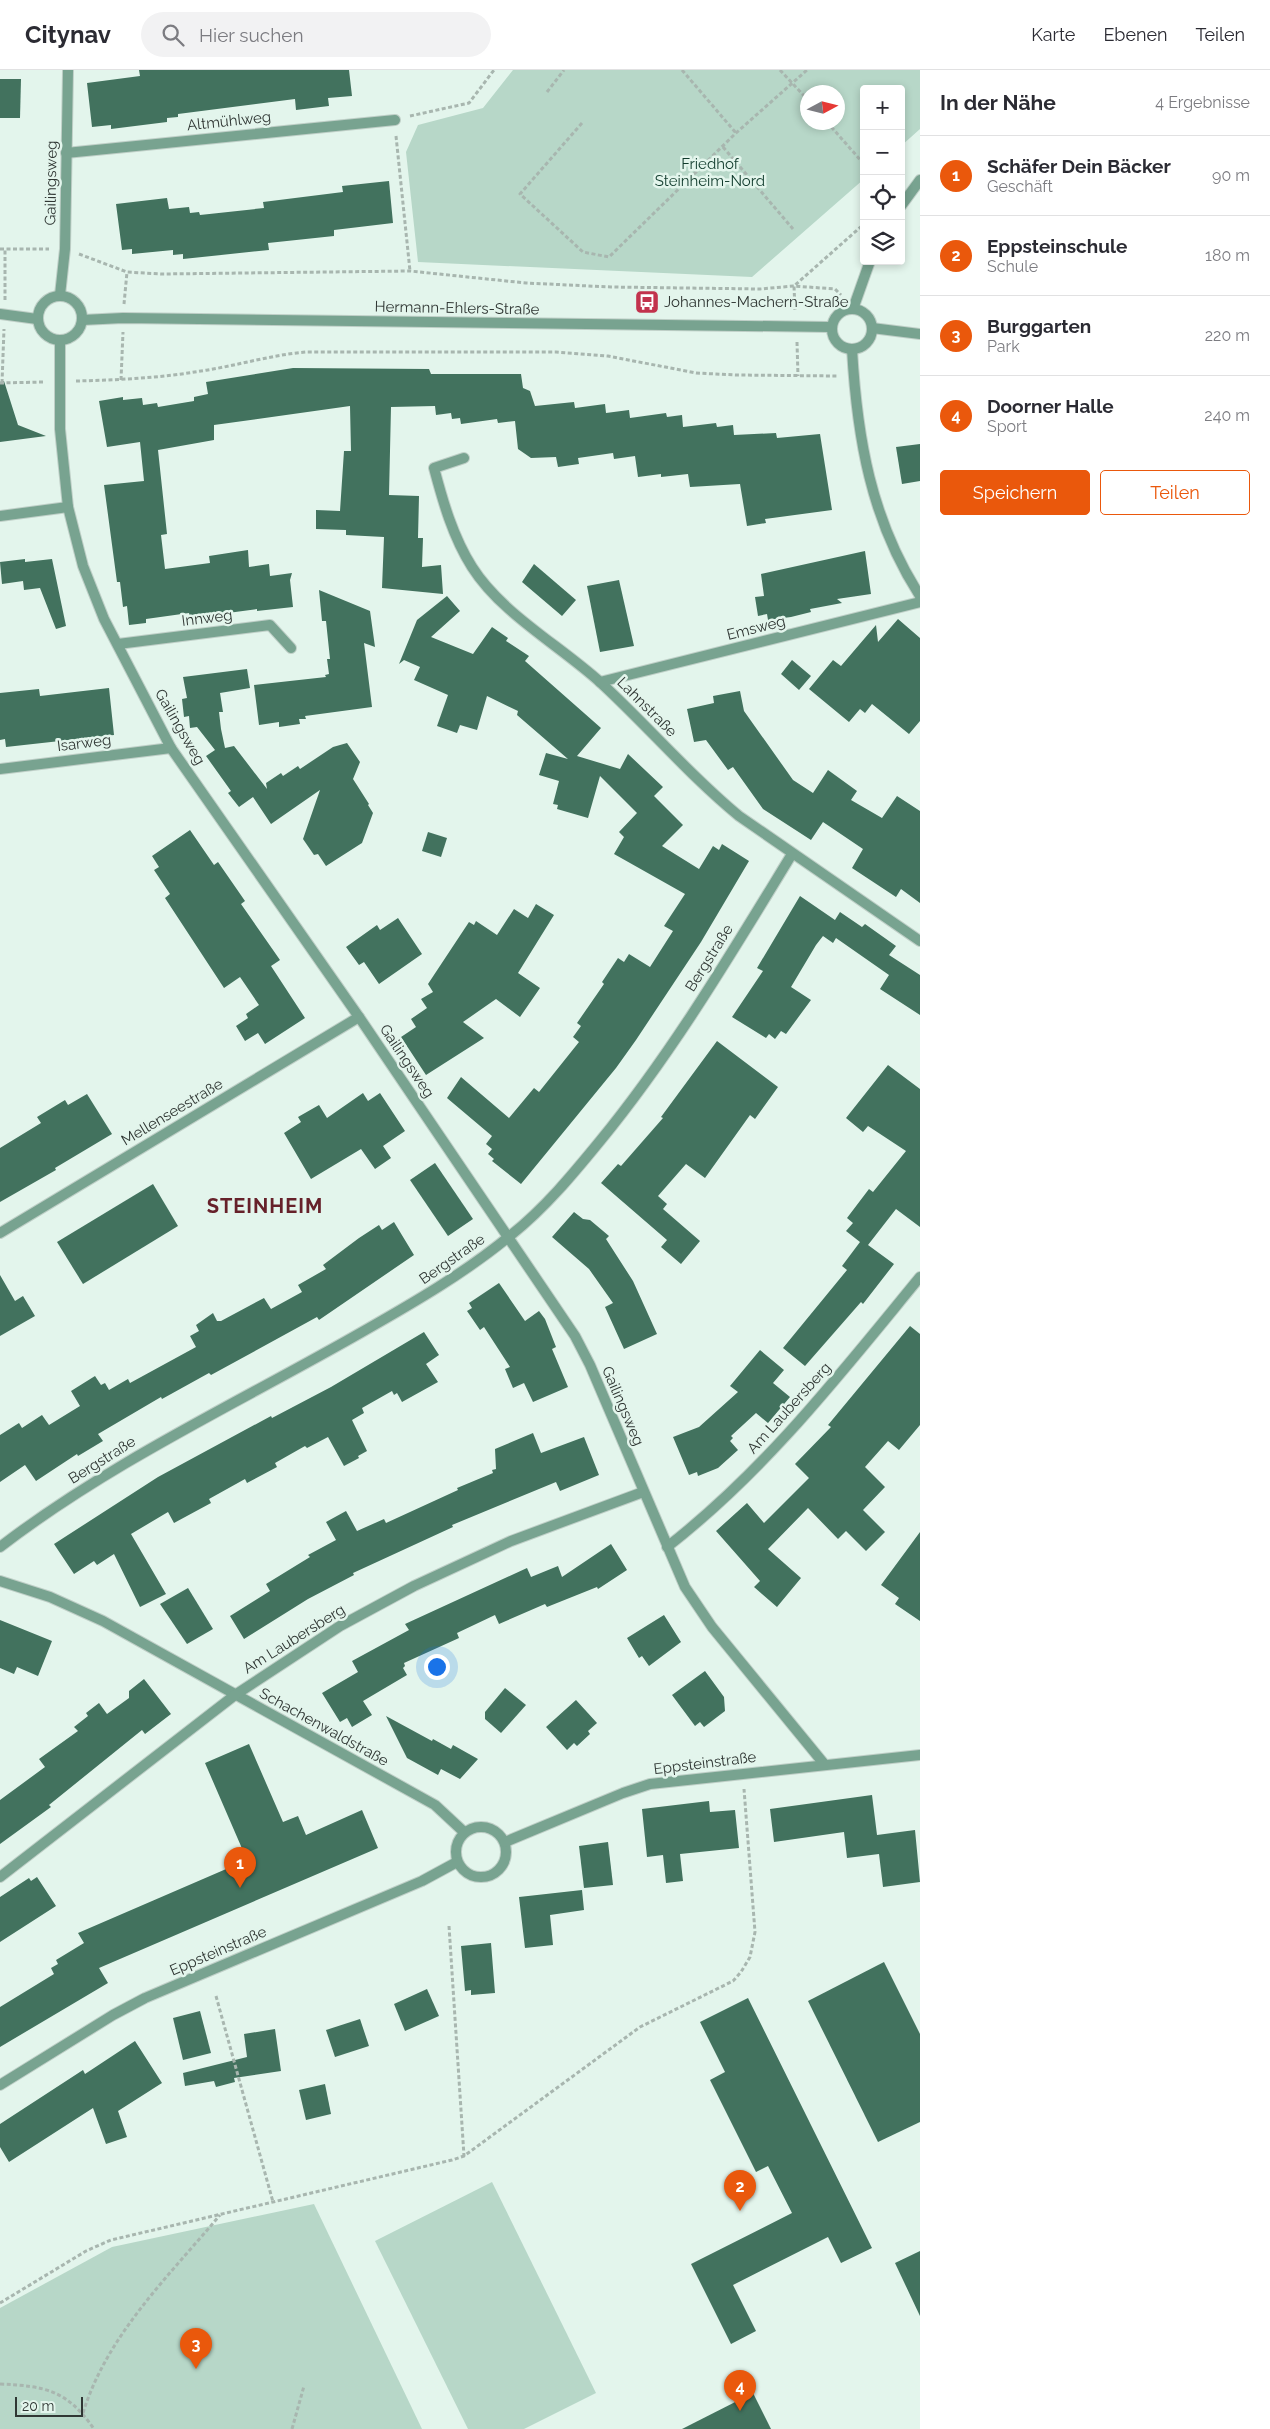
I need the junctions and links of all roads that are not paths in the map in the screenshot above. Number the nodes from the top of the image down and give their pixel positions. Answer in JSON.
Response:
{"nodes":[{"id":1,"x":68,"y":70,"type":"edge"},
{"id":2,"x":395,"y":120,"type":"road end"},
{"id":3,"x":66,"y":153,"type":"junction"},
{"id":4,"x":920,"y":180,"type":"edge"},
{"id":5,"x":905,"y":201,"type":"edge"},
{"id":6,"x":869,"y":265,"type":"edge"},
{"id":7,"x":60,"y":296,"type":"junction"},
{"id":8,"x":853,"y":308,"type":"junction"},
{"id":9,"x":0,"y":314,"type":"edge"},
{"id":10,"x":37,"y":318,"type":"junction"},
{"id":11,"x":82,"y":320,"type":"junction"},
{"id":12,"x":831,"y":327,"type":"junction"},
{"id":13,"x":872,"y":328,"type":"junction"},
{"id":14,"x":920,"y":334,"type":"edge"},
{"id":15,"x":60,"y":340,"type":"junction"},
{"id":16,"x":852,"y":349,"type":"junction"},
{"id":17,"x":464,"y":458,"type":"dead end"},
{"id":18,"x":68,"y":507,"type":"junction"},
{"id":19,"x":0,"y":516,"type":"edge"},
{"id":20,"x":920,"y":596,"type":"edge"},
{"id":21,"x":920,"y":602,"type":"edge"},
{"id":22,"x":118,"y":644,"type":"junction"},
{"id":23,"x":291,"y":648,"type":"dead end"},
{"id":24,"x":600,"y":682,"type":"junction"},
{"id":25,"x":171,"y":748,"type":"junction"},
{"id":26,"x":0,"y":769,"type":"edge"},
{"id":27,"x":792,"y":854,"type":"junction"},
{"id":28,"x":920,"y":941,"type":"edge"},
{"id":29,"x":358,"y":1017,"type":"junction"},
{"id":30,"x":0,"y":1233,"type":"edge"},
{"id":31,"x":509,"y":1237,"type":"junction"},
{"id":32,"x":920,"y":1277,"type":"edge"},
{"id":33,"x":643,"y":1492,"type":"junction"},
{"id":34,"x":0,"y":1547,"type":"edge"},
{"id":35,"x":666,"y":1547,"type":"junction"},
{"id":36,"x":0,"y":1581,"type":"edge"},
{"id":37,"x":234,"y":1695,"type":"junction"},
{"id":38,"x":920,"y":1755,"type":"edge"},
{"id":39,"x":825,"y":1764,"type":"junction"},
{"id":40,"x":464,"y":1832,"type":"junction"},
{"id":41,"x":504,"y":1842,"type":"junction"},
{"id":42,"x":457,"y":1862,"type":"junction"},
{"id":43,"x":0,"y":1877,"type":"edge"},
{"id":44,"x":0,"y":2085,"type":"edge"}],
"edges":[{"from":1,"to":3,"type":"street","name":"Gailingsweg"},
{"from":2,"to":3,"type":"street","name":"Altmühlweg"},
{"from":3,"to":7,"type":"street","name":"Gailingsweg"},
{"from":4,"to":5,"type":"street"},
{"from":6,"to":8,"type":"street"},
{"from":7,"to":10,"type":"street"},
{"from":7,"to":11,"type":"street"},
{"from":8,"to":12,"type":"street"},
{"from":8,"to":13,"type":"street"},
{"from":9,"to":10,"type":"street"},
{"from":10,"to":15,"type":"street"},
{"from":11,"to":12,"type":"street","name":"Hermann-Ehlers-Straße"},
{"from":11,"to":15,"type":"street"},
{"from":12,"to":16,"type":"street"},
{"from":13,"to":14,"type":"street"},
{"from":13,"to":16,"type":"street"},
{"from":15,"to":18,"type":"street","name":"Gailingsweg"},
{"from":16,"to":20,"type":"street"},
{"from":17,"to":24,"type":"street","name":"Lahnstraße"},
{"from":18,"to":19,"type":"street"},
{"from":18,"to":22,"type":"street","name":"Gailingsweg"},
{"from":21,"to":24,"type":"street","name":"Emsweg"},
{"from":22,"to":23,"type":"street","name":"Innweg"},
{"from":22,"to":25,"type":"street","name":"Gailingsweg"},
{"from":24,"to":27,"type":"street","name":"Lahnstraße"},
{"from":25,"to":26,"type":"street","name":"Isarweg"},
{"from":25,"to":29,"type":"street","name":"Gailingsweg"},
{"from":27,"to":28,"type":"street","name":"Lahnstraße"},
{"from":27,"to":31,"type":"street","name":"Bergstraße"},
{"from":29,"to":30,"type":"street","name":"Mellenseestraße"},
{"from":29,"to":31,"type":"street","name":"Gailingsweg"},
{"from":31,"to":33,"type":"street","name":"Gailingsweg"},
{"from":31,"to":34,"type":"street","name":"Bergstraße"},
{"from":32,"to":35,"type":"street","name":"Am Laubersberg"},
{"from":33,"to":35,"type":"street","name":"Gailingsweg"},
{"from":33,"to":37,"type":"street","name":"Am Laubersberg"},
{"from":35,"to":39,"type":"street","name":"Gailingsweg"},
{"from":36,"to":37,"type":"street","name":"Schachenwaldstraße"},
{"from":37,"to":40,"type":"street","name":"Schachenwaldstraße"},
{"from":37,"to":43,"type":"street","name":"Am Laubersberg"},
{"from":38,"to":39,"type":"street","name":"Eppsteinstraße"},
{"from":39,"to":41,"type":"street","name":"Eppsteinstraße"},
{"from":40,"to":41,"type":"street"},
{"from":40,"to":42,"type":"street"},
{"from":41,"to":42,"type":"street"},
{"from":42,"to":44,"type":"street","name":"Eppsteinstraße"}]}
